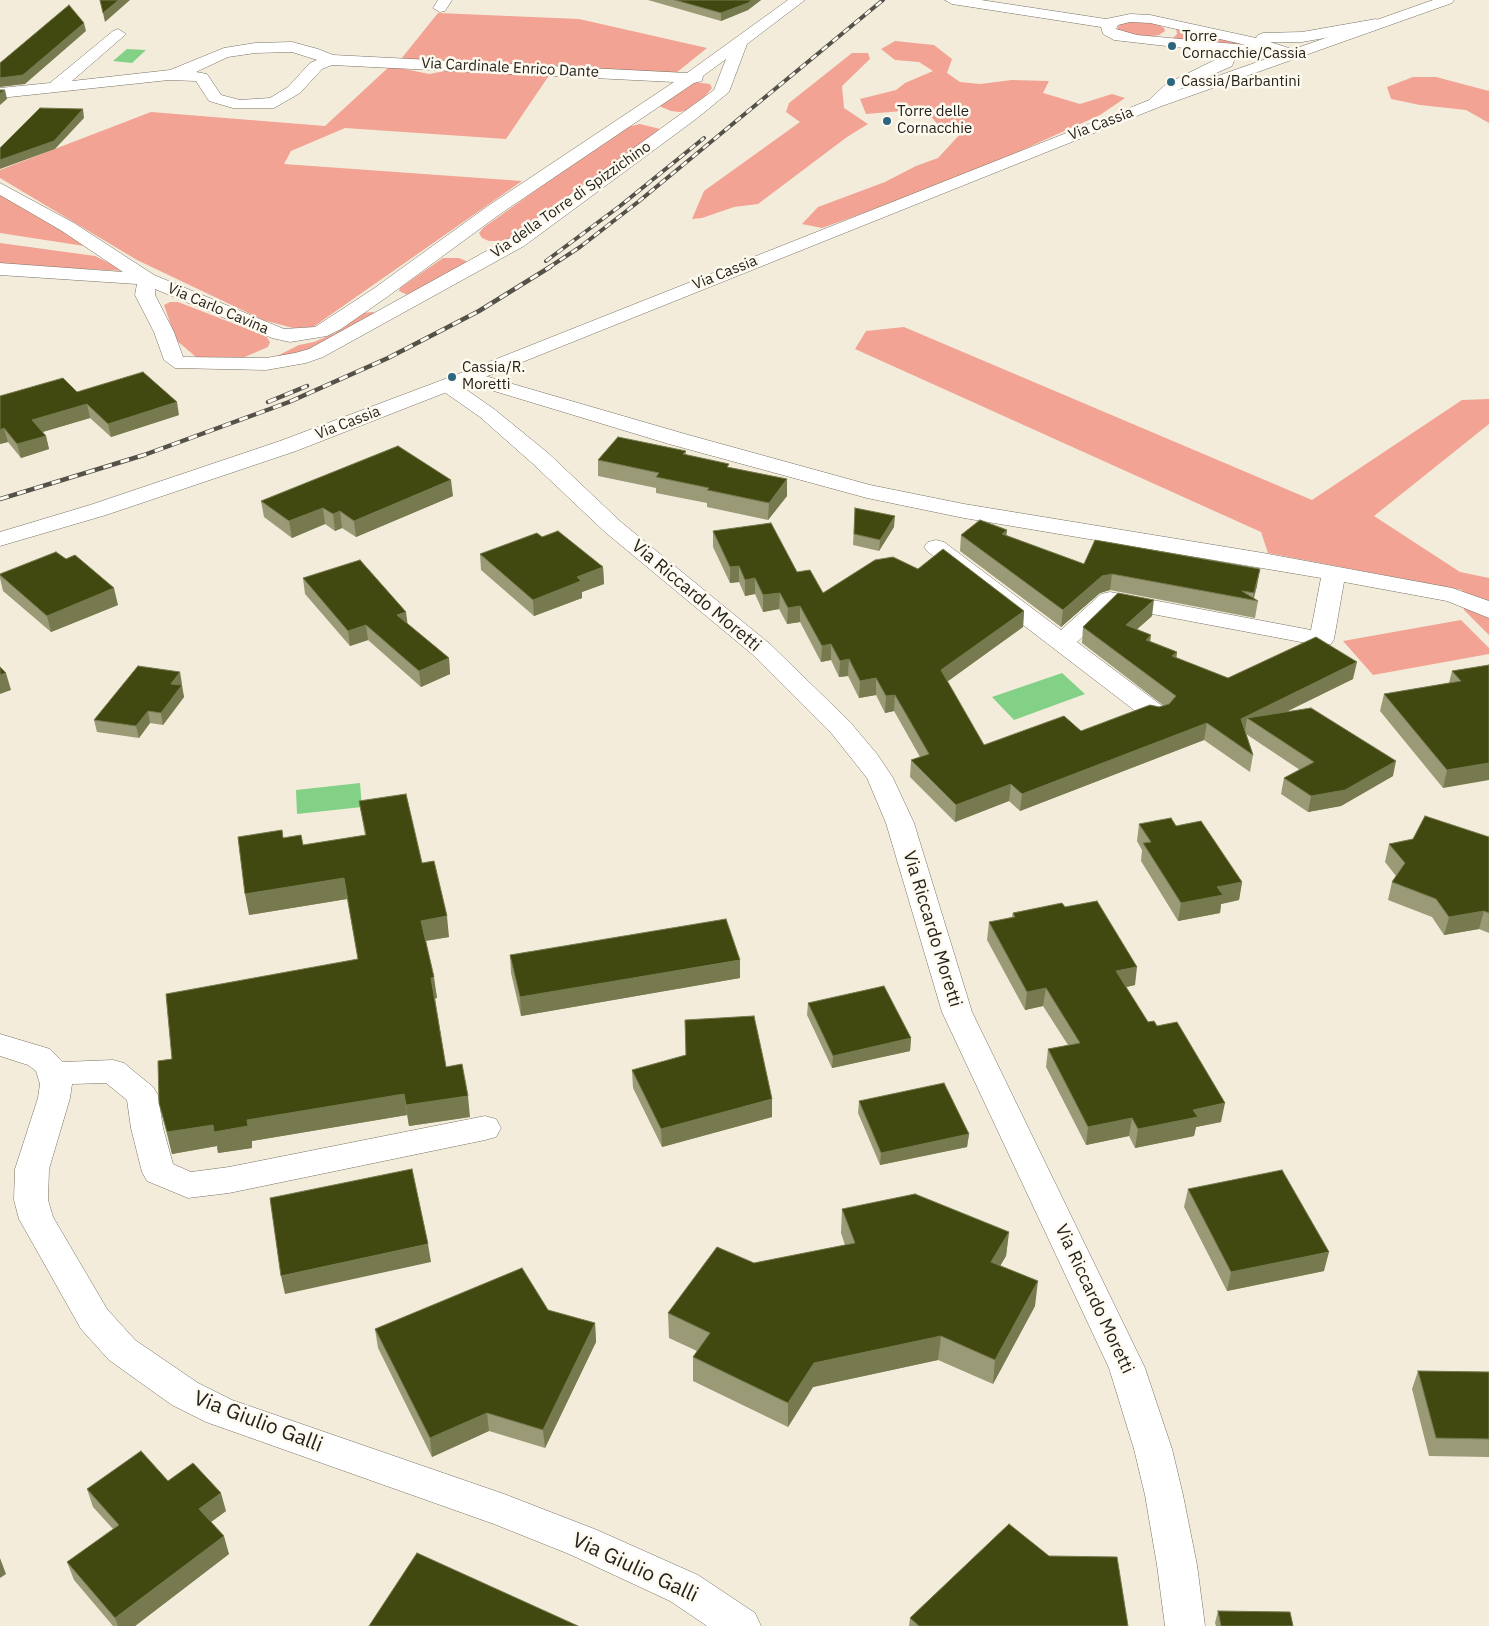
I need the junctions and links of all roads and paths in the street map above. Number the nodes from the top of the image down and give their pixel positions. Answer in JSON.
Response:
{"nodes":[{"id":1,"x":798,"y":0,"type":"edge"},
{"id":2,"x":952,"y":0,"type":"edge"},
{"id":3,"x":1447,"y":0,"type":"edge"},
{"id":4,"x":1160,"y":21,"type":"junction"},
{"id":5,"x":1109,"y":24,"type":"junction"},
{"id":6,"x":1376,"y":24,"type":"junction"},
{"id":7,"x":118,"y":34,"type":"dead end"},
{"id":8,"x":1231,"y":36,"type":"junction"},
{"id":9,"x":741,"y":40,"type":"junction"},
{"id":10,"x":1137,"y":40,"type":"junction"},
{"id":11,"x":1192,"y":45,"type":"junction"},
{"id":12,"x":1293,"y":54,"type":"junction"},
{"id":13,"x":330,"y":60,"type":"junction"},
{"id":14,"x":169,"y":75,"type":"junction"},
{"id":15,"x":690,"y":78,"type":"junction"},
{"id":16,"x":724,"y":83,"type":"junction"},
{"id":17,"x":52,"y":89,"type":"junction"},
{"id":18,"x":0,"y":93,"type":"edge"},
{"id":19,"x":1153,"y":104,"type":"junction"},
{"id":20,"x":635,"y":114,"type":"junction"},
{"id":21,"x":681,"y":122,"type":"junction"},
{"id":22,"x":0,"y":188,"type":"edge"},
{"id":23,"x":451,"y":242,"type":"junction"},
{"id":24,"x":499,"y":253,"type":"junction"},
{"id":25,"x":0,"y":268,"type":"edge"},
{"id":26,"x":147,"y":279,"type":"junction"},
{"id":27,"x":380,"y":294,"type":"junction"},
{"id":28,"x":408,"y":304,"type":"junction"},
{"id":29,"x":290,"y":336,"type":"junction"},
{"id":30,"x":255,"y":365,"type":"junction"},
{"id":31,"x":458,"y":381,"type":"junction"},
{"id":32,"x":0,"y":539,"type":"edge"},
{"id":33,"x":936,"y":547,"type":"dead end"},
{"id":34,"x":1334,"y":573,"type":"junction"},
{"id":35,"x":1489,"y":611,"type":"edge"},
{"id":36,"x":1062,"y":643,"type":"junction"},
{"id":37,"x":1156,"y":714,"type":"edge"},
{"id":38,"x":0,"y":1045,"type":"edge"},
{"id":39,"x":53,"y":1074,"type":"junction"},
{"id":40,"x":485,"y":1128,"type":"dead end"},
{"id":41,"x":741,"y":1626,"type":"edge"},
{"id":42,"x":1185,"y":1626,"type":"edge"}],
"edges":[{"from":1,"to":9,"type":"street","name":"Via della Torre di Spizzichino"},
{"from":2,"to":5,"type":"street"},
{"from":3,"to":6,"type":"street","name":"Via Cassia"},
{"from":4,"to":5,"type":"street"},
{"from":4,"to":8,"type":"street"},
{"from":4,"to":10,"type":"street"},
{"from":5,"to":10,"type":"street"},
{"from":6,"to":8,"type":"street"},
{"from":6,"to":12,"type":"street","name":"Via Cassia"},
{"from":7,"to":17,"type":"street"},
{"from":8,"to":12,"type":"street"},
{"from":9,"to":15,"type":"street","name":"Via della Torre di Spizzichino"},
{"from":9,"to":16,"type":"street","name":"Via della Torre di Spizzichino"},
{"from":10,"to":11,"type":"street"},
{"from":11,"to":12,"type":"street"},
{"from":11,"to":19,"type":"street"},
{"from":12,"to":19,"type":"street","name":"Via Cassia"},
{"from":13,"to":14,"type":"street","name":"Via Cardinale Enrico Dante"},
{"from":13,"to":14,"type":"street"},
{"from":13,"to":15,"type":"street","name":"Via Cardinale Enrico Dante"},
{"from":14,"to":17,"type":"street"},
{"from":15,"to":16,"type":"street","name":"Via Cardinale Enrico Dante"},
{"from":15,"to":20,"type":"street","name":"Via della Torre di Spizzichino"},
{"from":16,"to":21,"type":"street","name":"Via della Torre di Spizzichino"},
{"from":17,"to":18,"type":"street"},
{"from":19,"to":31,"type":"street","name":"Via Cassia"},
{"from":20,"to":21,"type":"street"},
{"from":20,"to":23,"type":"street","name":"Via della Torre di Spizzichino"},
{"from":21,"to":24,"type":"street","name":"Via della Torre di Spizzichino"},
{"from":22,"to":26,"type":"street"},
{"from":23,"to":24,"type":"street"},
{"from":23,"to":27,"type":"street","name":"Via della Torre di Spizzichino"},
{"from":24,"to":28,"type":"street","name":"Via della Torre di Spizzichino"},
{"from":25,"to":26,"type":"street"},
{"from":26,"to":29,"type":"street","name":"Via Carlo Cavina"},
{"from":26,"to":30,"type":"street","name":"Via della Torre di Spizzichino"},
{"from":27,"to":28,"type":"street"},
{"from":27,"to":29,"type":"street","name":"Via della Torre di Spizzichino"},
{"from":28,"to":30,"type":"street","name":"Via della Torre di Spizzichino"},
{"from":29,"to":30,"type":"street"},
{"from":31,"to":32,"type":"street","name":"Via Cassia"},
{"from":31,"to":34,"type":"street"},
{"from":31,"to":42,"type":"street","name":"Via Riccardo Moretti"},
{"from":33,"to":36,"type":"street"},
{"from":34,"to":35,"type":"street"},
{"from":34,"to":36,"type":"street"},
{"from":36,"to":37,"type":"street"},
{"from":38,"to":39,"type":"street"},
{"from":39,"to":40,"type":"street"},
{"from":39,"to":41,"type":"street","name":"Via Giulio Galli"}]}
